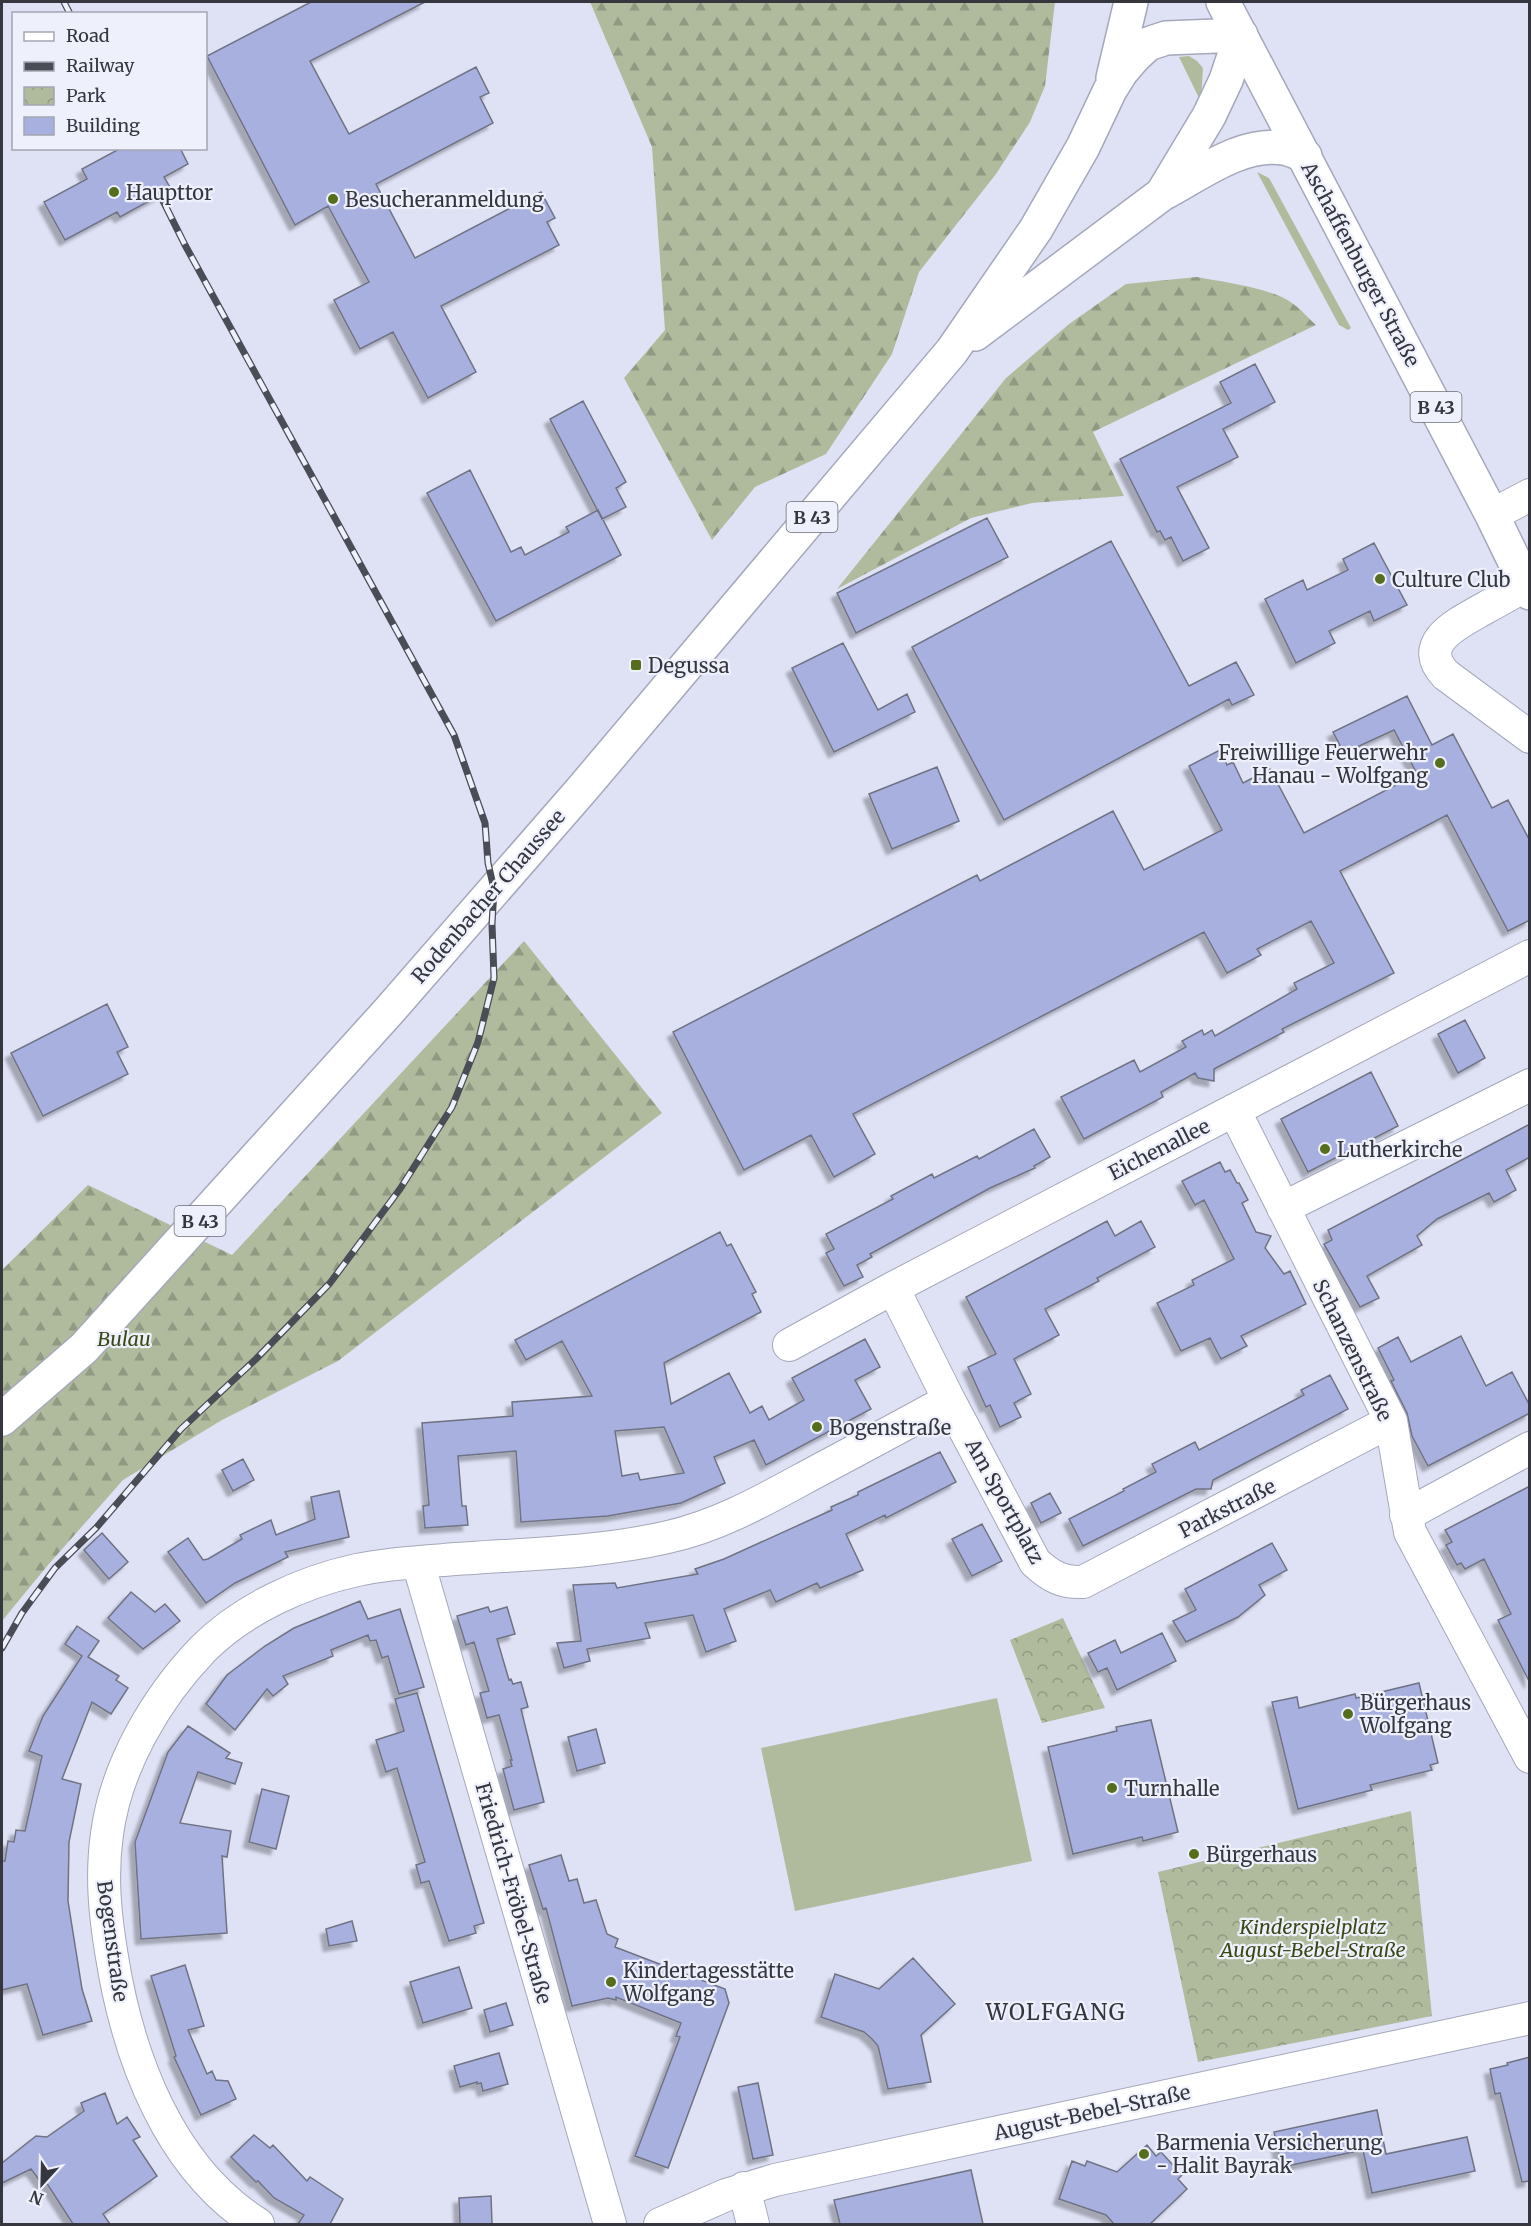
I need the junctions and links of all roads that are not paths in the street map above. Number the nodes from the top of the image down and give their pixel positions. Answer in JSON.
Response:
{"nodes":[{"id":1,"x":1131,"y":2,"type":"edge"},
{"id":2,"x":1223,"y":2,"type":"edge"},
{"id":3,"x":1241,"y":35,"type":"junction"},
{"id":4,"x":1110,"y":90,"type":"junction"},
{"id":5,"x":1305,"y":156,"type":"junction"},
{"id":6,"x":1162,"y":194,"type":"junction"},
{"id":7,"x":952,"y":351,"type":"junction"},
{"id":8,"x":1530,"y":495,"type":"edge"},
{"id":9,"x":1492,"y":515,"type":"junction"},
{"id":10,"x":1528,"y":589,"type":"edge"},
{"id":11,"x":1530,"y":737,"type":"edge"},
{"id":12,"x":1530,"y":956,"type":"edge"},
{"id":13,"x":1530,"y":1085,"type":"edge"},
{"id":14,"x":1234,"y":1110,"type":"junction"},
{"id":15,"x":1283,"y":1208,"type":"junction"},
{"id":16,"x":893,"y":1288,"type":"junction"},
{"id":17,"x":789,"y":1345,"type":"dead end"},
{"id":18,"x":950,"y":1400,"type":"junction"},
{"id":19,"x":2,"y":1419,"type":"edge"},
{"id":20,"x":1391,"y":1421,"type":"junction"},
{"id":21,"x":1530,"y":1449,"type":"edge"},
{"id":22,"x":1406,"y":1515,"type":"junction"},
{"id":23,"x":418,"y":1562,"type":"junction"},
{"id":24,"x":1060,"y":1580,"type":"joint"},
{"id":25,"x":1530,"y":1757,"type":"edge"},
{"id":26,"x":1530,"y":2018,"type":"edge"},
{"id":27,"x":744,"y":2188,"type":"junction"},
{"id":28,"x":258,"y":2224,"type":"edge"},
{"id":29,"x":610,"y":2224,"type":"edge"},
{"id":30,"x":660,"y":2224,"type":"edge"},
{"id":31,"x":753,"y":2224,"type":"edge"}],
"edges":[{"from":1,"to":4,"type":"main road"},
{"from":2,"to":3,"type":"main road","name":"Aschaffenburger Straße"},
{"from":3,"to":4,"type":"main road","number":"B 43"},
{"from":3,"to":5,"type":"main road","name":"Aschaffenburger Straße","number":"B 43"},
{"from":3,"to":6,"type":"main road","number":"B 43"},
{"from":4,"to":7,"type":"main road","number":"B 43"},
{"from":5,"to":6,"type":"main road","number":"B 43"},
{"from":5,"to":9,"type":"main road","name":"Aschaffenburger Straße","number":"B 43"},
{"from":6,"to":7,"type":"main road","number":"B 43"},
{"from":7,"to":19,"type":"main road","name":"Rodenbacher Chaussee","number":"B 43"},
{"from":8,"to":9,"type":"street"},
{"from":9,"to":10,"type":"main road","name":"Aschaffenburger Straße","number":"B 43"},
{"from":10,"to":11,"type":"street"},
{"from":12,"to":14,"type":"street","name":"Eichenallee"},
{"from":13,"to":15,"type":"street"},
{"from":14,"to":15,"type":"street","name":"Schanzenstraße"},
{"from":14,"to":16,"type":"street","name":"Eichenallee"},
{"from":15,"to":20,"type":"street","name":"Schanzenstraße"},
{"from":16,"to":17,"type":"street","name":"Eichenallee"},
{"from":16,"to":18,"type":"street","name":"Am Sportplatz"},
{"from":18,"to":23,"type":"street","name":"Bogenstraße"},
{"from":18,"to":24,"type":"street","name":"Am Sportplatz"},
{"from":20,"to":22,"type":"street","name":"Schanzenstraße"},
{"from":20,"to":24,"type":"street","name":"Parkstraße"},
{"from":21,"to":22,"type":"street"},
{"from":22,"to":25,"type":"street","name":"Schanzenstraße"},
{"from":23,"to":28,"type":"street","name":"Bogenstraße"},
{"from":23,"to":29,"type":"street","name":"Friedrich-Fröbel-Straße"},
{"from":26,"to":27,"type":"street","name":"August-Bebel-Straße"},
{"from":27,"to":30,"type":"street","name":"August-Bebel-Straße"},
{"from":27,"to":31,"type":"street"}]}
